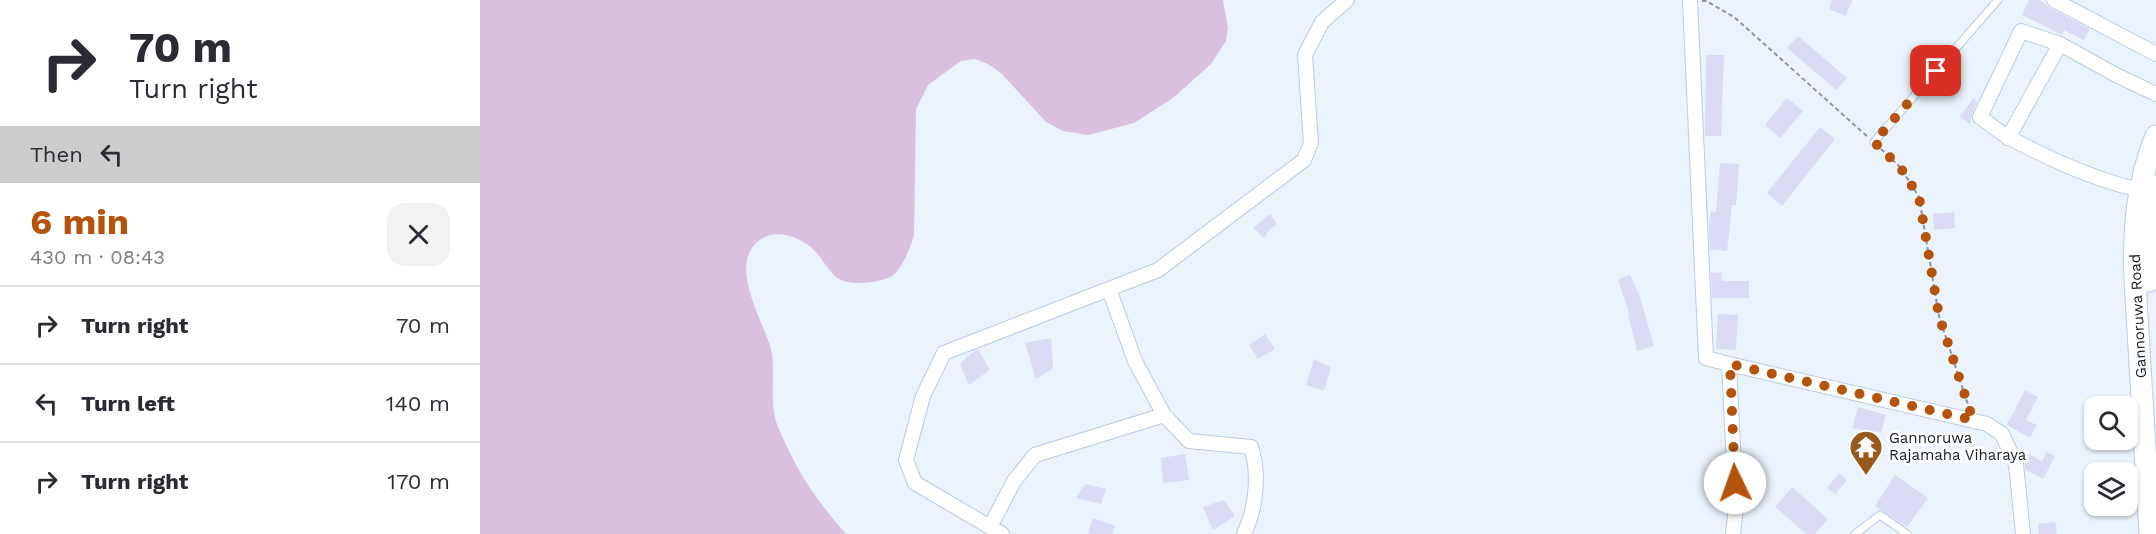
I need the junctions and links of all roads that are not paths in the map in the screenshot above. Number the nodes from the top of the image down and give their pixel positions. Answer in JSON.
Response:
{"nodes":[{"id":1,"x":1347,"y":0,"type":"edge"},
{"id":2,"x":1690,"y":0,"type":"edge"},
{"id":3,"x":1998,"y":0,"type":"edge"},
{"id":4,"x":2054,"y":0,"type":"edge"},
{"id":5,"x":2060,"y":44,"type":"junction"},
{"id":6,"x":2156,"y":54,"type":"edge"},
{"id":7,"x":2156,"y":94,"type":"edge"},
{"id":8,"x":2156,"y":136,"type":"edge"},
{"id":9,"x":2008,"y":138,"type":"junction"},
{"id":10,"x":1874,"y":142,"type":"road end"},
{"id":11,"x":2148,"y":188,"type":"edge"},
{"id":12,"x":1109,"y":289,"type":"junction"},
{"id":13,"x":1730,"y":364,"type":"junction"},
{"id":14,"x":2156,"y":390,"type":"edge"},
{"id":15,"x":1164,"y":416,"type":"junction"},
{"id":16,"x":996,"y":531,"type":"edge"},
{"id":17,"x":1244,"y":534,"type":"edge"},
{"id":18,"x":1733,"y":534,"type":"edge"},
{"id":19,"x":1856,"y":534,"type":"edge"},
{"id":20,"x":1908,"y":534,"type":"edge"},
{"id":21,"x":2023,"y":534,"type":"edge"},
{"id":22,"x":2150,"y":534,"type":"edge"}],
"edges":[{"from":1,"to":12,"type":"street"},
{"from":2,"to":13,"type":"street"},
{"from":3,"to":10,"type":"lane"},
{"from":4,"to":6,"type":"street"},
{"from":5,"to":7,"type":"street"},
{"from":5,"to":9,"type":"street"},
{"from":5,"to":9,"type":"street"},
{"from":8,"to":11,"type":"main road","name":"Gannoruwa Road"},
{"from":9,"to":11,"type":"street"},
{"from":11,"to":14,"type":"main road","name":"Gannoruwa Road"},
{"from":11,"to":22,"type":"main road","name":"Gannoruwa Road"},
{"from":12,"to":15,"type":"street"},
{"from":12,"to":16,"type":"street"},
{"from":13,"to":18,"type":"street"},
{"from":13,"to":21,"type":"street"},
{"from":15,"to":16,"type":"street"},
{"from":15,"to":17,"type":"street"},
{"from":19,"to":20,"type":"lane"}]}
